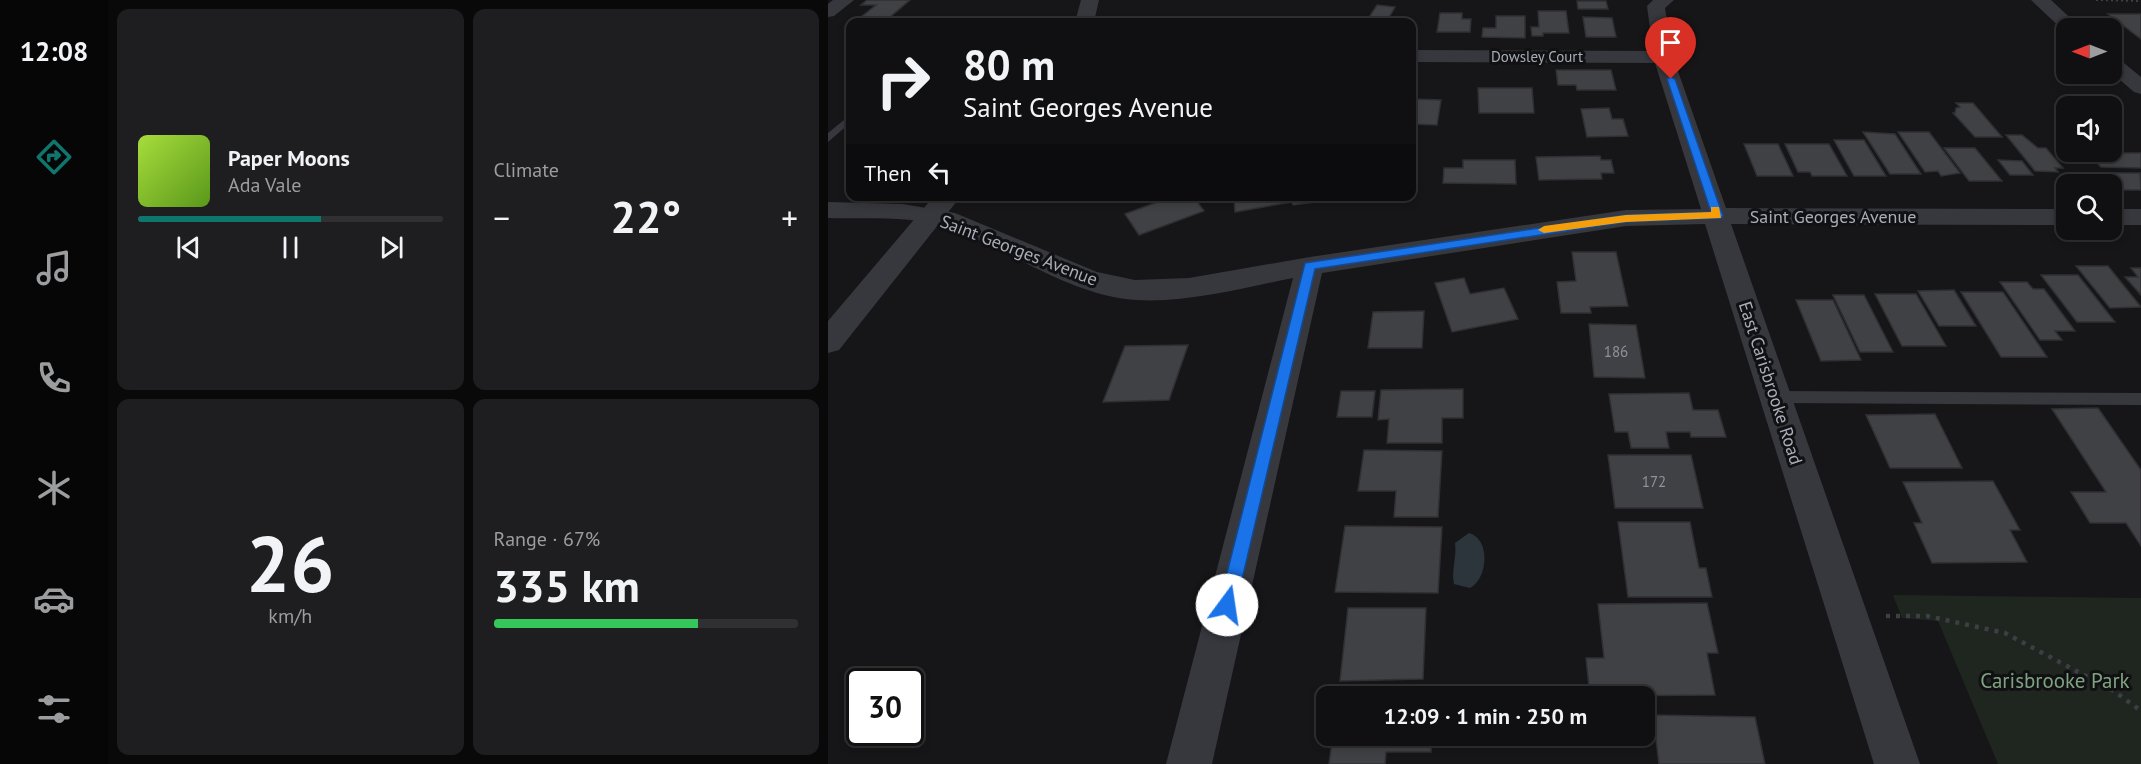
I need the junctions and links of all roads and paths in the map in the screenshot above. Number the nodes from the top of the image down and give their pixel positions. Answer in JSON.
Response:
{"nodes":[{"id":1,"x":845,"y":0,"type":"edge"},
{"id":2,"x":2040,"y":0,"type":"edge"},
{"id":3,"x":2096,"y":0,"type":"edge"},
{"id":4,"x":1663,"y":1,"type":"edge"},
{"id":5,"x":2141,"y":1,"type":"edge"},
{"id":6,"x":828,"y":12,"type":"edge"},
{"id":7,"x":2061,"y":18,"type":"edge"},
{"id":8,"x":1416,"y":56,"type":"edge"},
{"id":9,"x":1663,"y":57,"type":"junction"},
{"id":10,"x":2122,"y":72,"type":"edge"},
{"id":11,"x":2141,"y":88,"type":"edge"},
{"id":12,"x":846,"y":122,"type":"edge"},
{"id":13,"x":828,"y":139,"type":"edge"},
{"id":14,"x":940,"y":206,"type":"edge"},
{"id":15,"x":828,"y":210,"type":"edge"},
{"id":16,"x":1717,"y":216,"type":"junction"},
{"id":17,"x":2056,"y":216,"type":"edge"},
{"id":18,"x":2122,"y":217,"type":"edge"},
{"id":19,"x":2141,"y":217,"type":"edge"},
{"id":20,"x":1310,"y":266,"type":"junction"},
{"id":21,"x":828,"y":342,"type":"edge"},
{"id":22,"x":1774,"y":397,"type":"junction"},
{"id":23,"x":2141,"y":399,"type":"edge"},
{"id":24,"x":1850,"y":615,"type":"junction"},
{"id":25,"x":2141,"y":711,"type":"edge"},
{"id":26,"x":1189,"y":764,"type":"edge"},
{"id":27,"x":1897,"y":764,"type":"edge"}],
"edges":[{"from":1,"to":6,"type":"street"},
{"from":2,"to":7,"type":"street"},
{"from":3,"to":5,"type":"path"},
{"from":4,"to":9,"type":"street","name":"East Carisbrooke Road"},
{"from":8,"to":9,"type":"street","name":"Dowsley Court"},
{"from":9,"to":16,"type":"street","name":"East Carisbrooke Road"},
{"from":10,"to":11,"type":"street"},
{"from":12,"to":13,"type":"lane"},
{"from":14,"to":15,"type":"street","name":"Saint Georges Avenue"},
{"from":14,"to":20,"type":"street","name":"Saint Georges Avenue"},
{"from":14,"to":21,"type":"street"},
{"from":16,"to":17,"type":"street","name":"Saint Georges Avenue"},
{"from":16,"to":20,"type":"street","name":"Saint Georges Avenue"},
{"from":16,"to":22,"type":"street","name":"East Carisbrooke Road"},
{"from":18,"to":19,"type":"street"},
{"from":20,"to":26,"type":"street"},
{"from":22,"to":23,"type":"lane"},
{"from":22,"to":24,"type":"street","name":"East Carisbrooke Road"},
{"from":24,"to":25,"type":"path"},
{"from":24,"to":27,"type":"street","name":"East Carisbrooke Road"}]}
